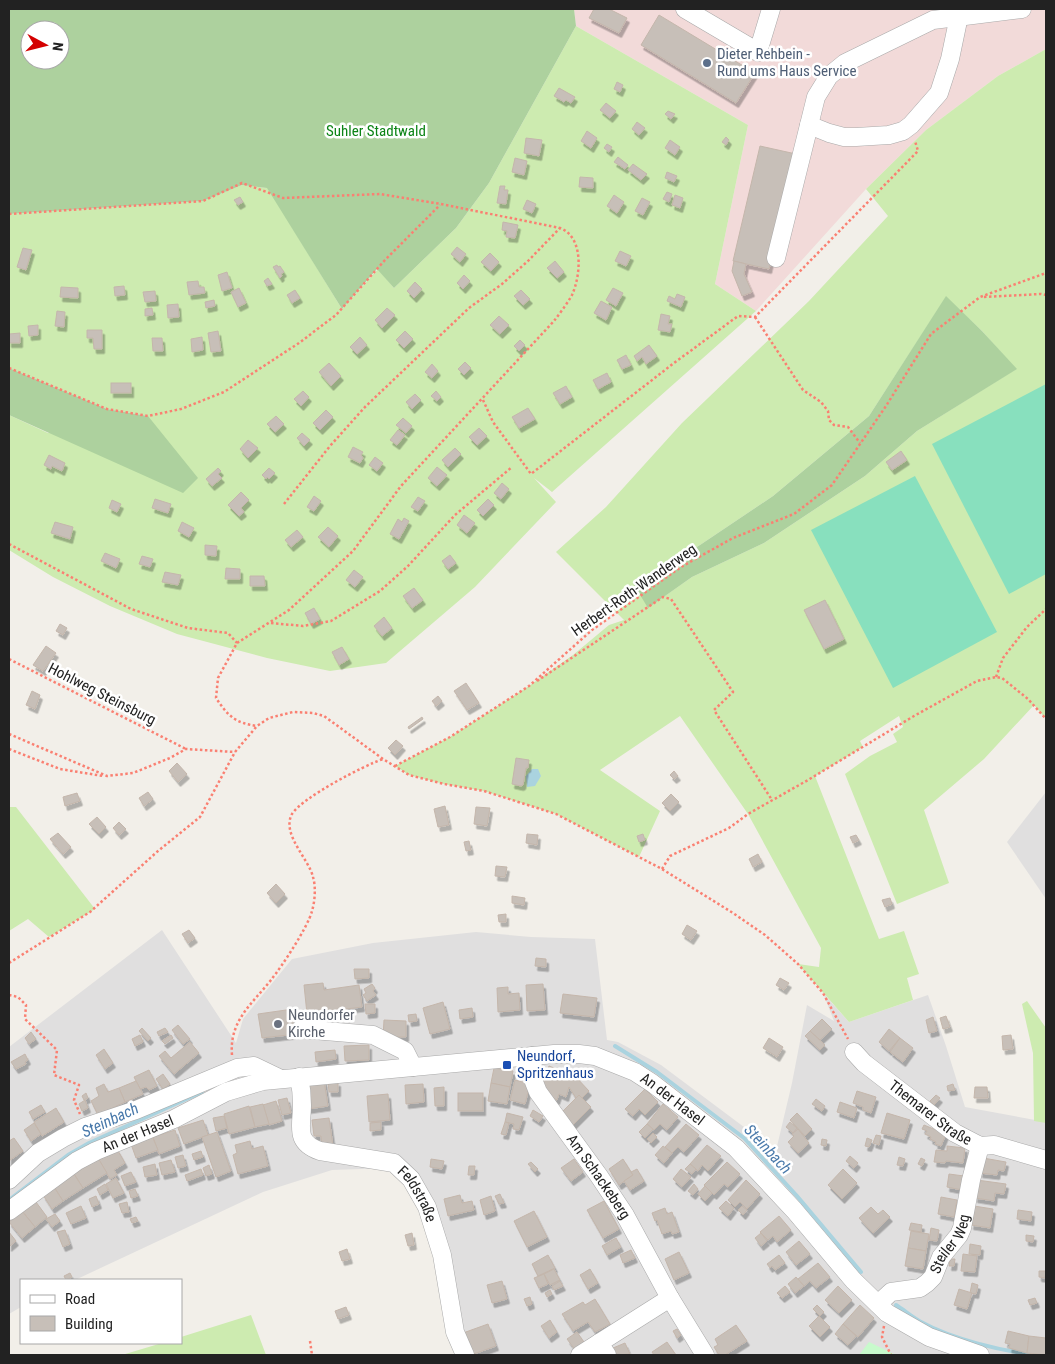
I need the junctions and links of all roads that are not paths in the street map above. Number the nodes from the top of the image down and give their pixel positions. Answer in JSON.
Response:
{"nodes":[{"id":1,"x":685,"y":9,"type":"edge"},
{"id":2,"x":771,"y":9,"type":"edge"},
{"id":3,"x":1022,"y":9,"type":"edge"},
{"id":4,"x":946,"y":14,"type":"edge"},
{"id":5,"x":809,"y":125,"type":"junction"},
{"id":6,"x":776,"y":258,"type":"dead end"},
{"id":7,"x":301,"y":1029,"type":"dead end"},
{"id":8,"x":854,"y":1052,"type":"road end"},
{"id":9,"x":532,"y":1056,"type":"junction"},
{"id":10,"x":413,"y":1067,"type":"junction"},
{"id":11,"x":299,"y":1077,"type":"junction"},
{"id":12,"x":279,"y":1078,"type":"junction"},
{"id":13,"x":980,"y":1146,"type":"junction"},
{"id":14,"x":1046,"y":1160,"type":"edge"},
{"id":15,"x":9,"y":1180,"type":"edge"},
{"id":16,"x":9,"y":1211,"type":"edge"},
{"id":17,"x":670,"y":1298,"type":"junction"},
{"id":18,"x":878,"y":1304,"type":"junction"},
{"id":19,"x":604,"y":1351,"type":"edge"},
{"id":20,"x":465,"y":1355,"type":"edge"},
{"id":21,"x":580,"y":1355,"type":"edge"},
{"id":22,"x":705,"y":1355,"type":"edge"},
{"id":23,"x":980,"y":1355,"type":"edge"}],
"edges":[{"from":1,"to":2,"type":"street"},
{"from":3,"to":4,"type":"street"},
{"from":4,"to":5,"type":"street"},
{"from":4,"to":5,"type":"street"},
{"from":5,"to":6,"type":"street"},
{"from":7,"to":10,"type":"street"},
{"from":8,"to":13,"type":"street","name":"Themarer Straße"},
{"from":9,"to":10,"type":"street","name":"An der Hasel"},
{"from":9,"to":17,"type":"street","name":"Am Schackeberg"},
{"from":9,"to":18,"type":"street","name":"An der Hasel"},
{"from":10,"to":11,"type":"street","name":"An der Hasel"},
{"from":11,"to":12,"type":"street","name":"An der Hasel"},
{"from":11,"to":20,"type":"street","name":"Feldstraße"},
{"from":12,"to":15,"type":"street","name":"An der Hasel"},
{"from":12,"to":16,"type":"street","name":"An der Hasel"},
{"from":13,"to":14,"type":"street","name":"Themarer Straße"},
{"from":13,"to":18,"type":"street","name":"Steiler Weg"},
{"from":17,"to":19,"type":"street"},
{"from":17,"to":22,"type":"street","name":"Am Schackeberg"},
{"from":18,"to":23,"type":"street","name":"An der Hasel"},
{"from":19,"to":21,"type":"street"}]}
